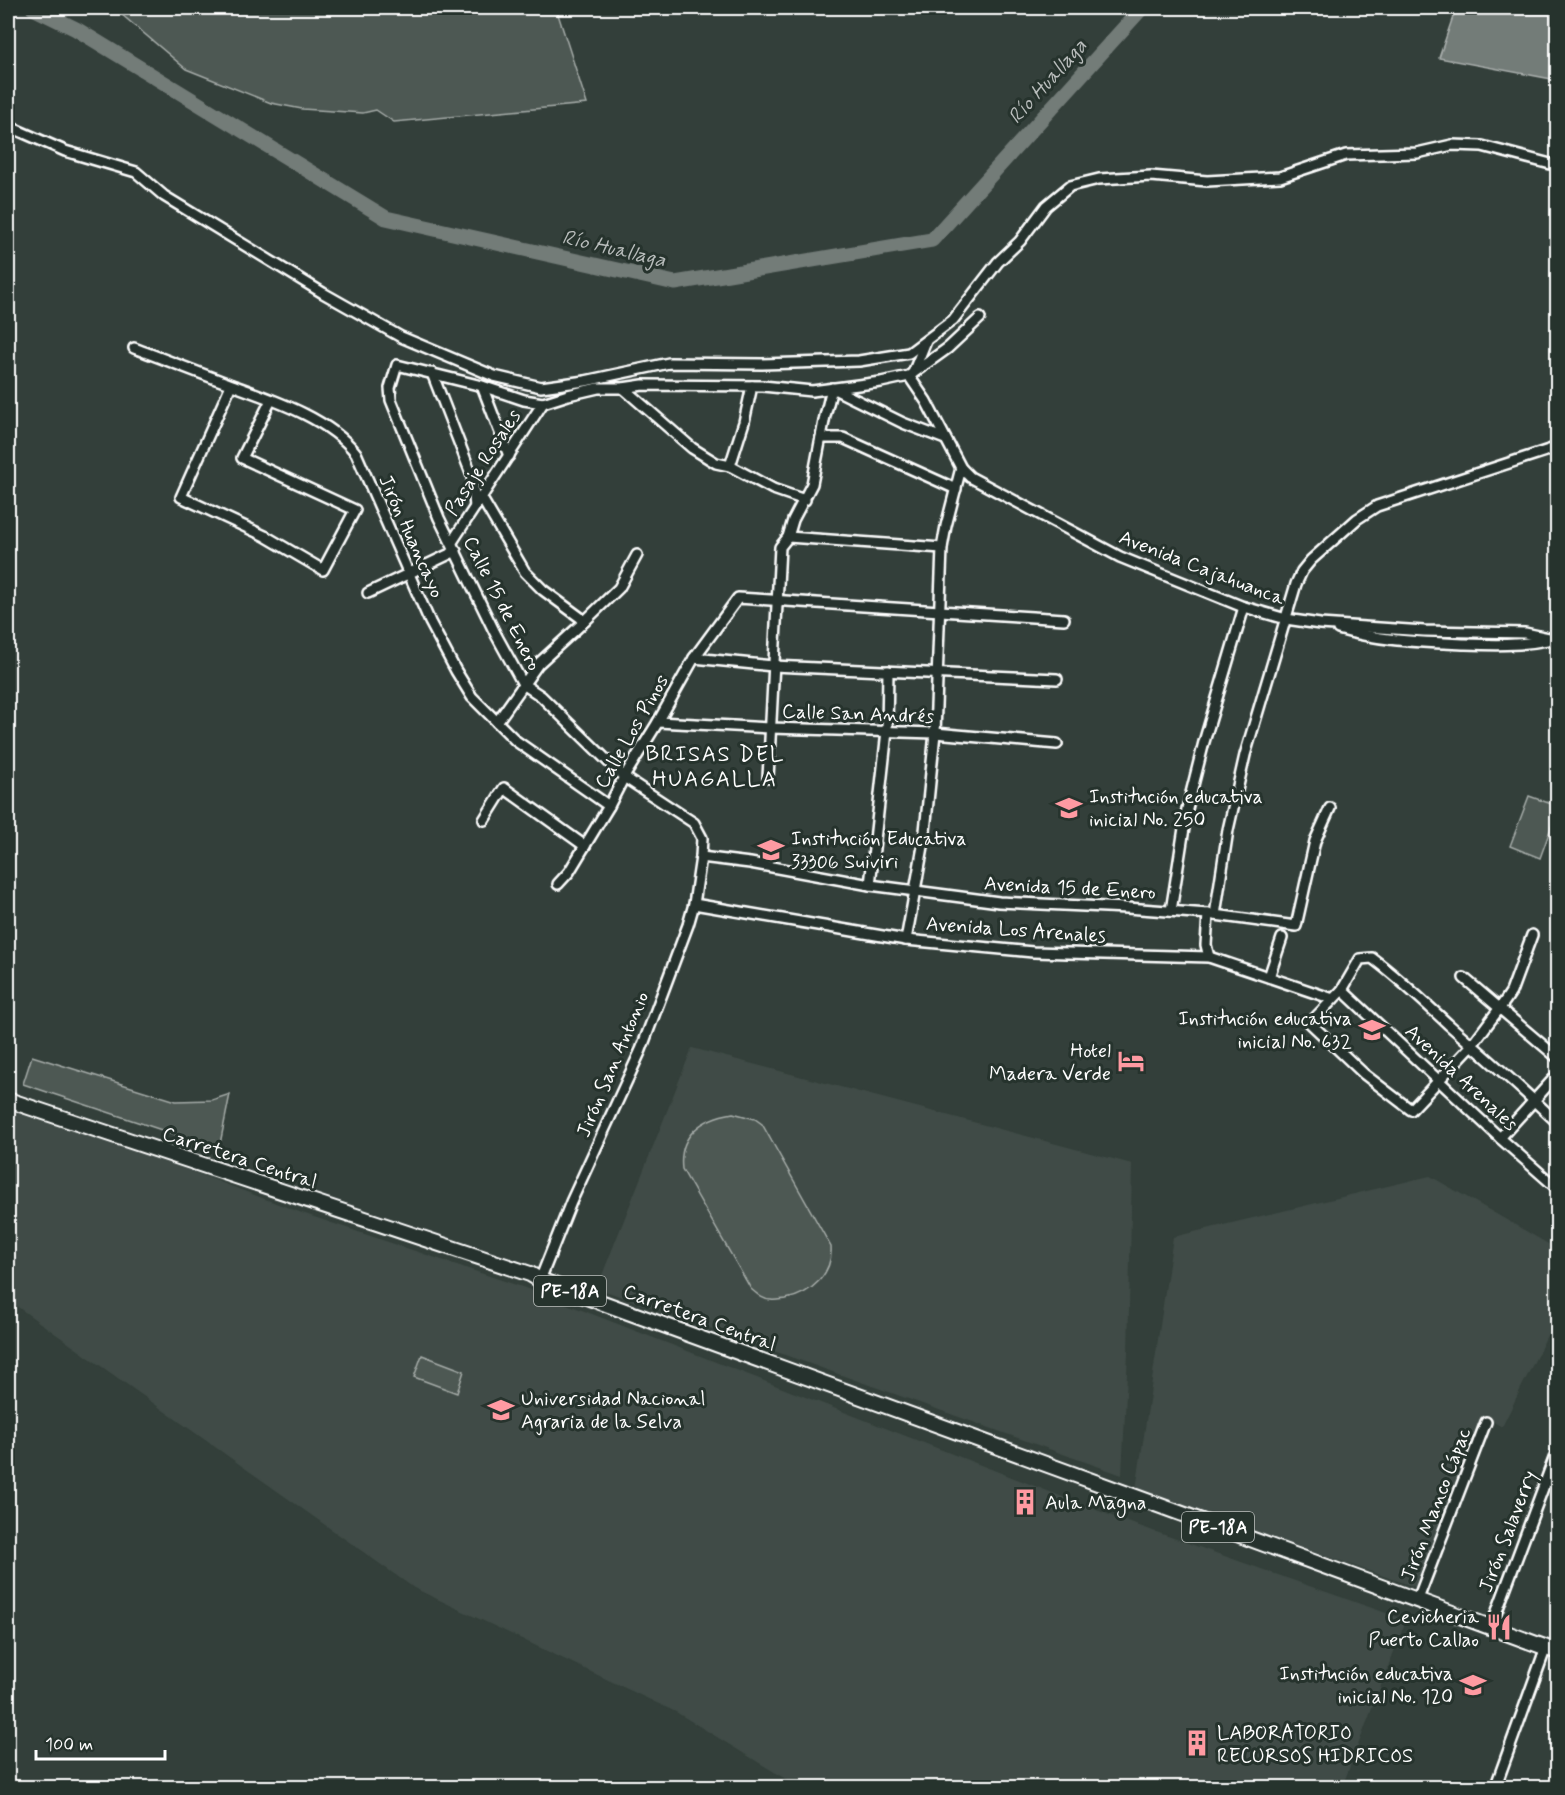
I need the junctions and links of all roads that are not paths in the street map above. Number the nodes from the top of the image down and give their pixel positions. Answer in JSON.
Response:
{"nodes":[{"id":1,"x":8,"y":126,"type":"edge"},
{"id":2,"x":1557,"y":166,"type":"edge"},
{"id":3,"x":980,"y":318,"type":"dead end"},
{"id":4,"x":927,"y":339,"type":"junction"},
{"id":5,"x":134,"y":348,"type":"dead end"},
{"id":6,"x":432,"y":373,"type":"junction"},
{"id":7,"x":911,"y":374,"type":"junction"},
{"id":8,"x":231,"y":385,"type":"junction"},
{"id":9,"x":482,"y":386,"type":"junction"},
{"id":10,"x":752,"y":386,"type":"junction"},
{"id":11,"x":623,"y":388,"type":"junction"},
{"id":12,"x":832,"y":388,"type":"junction"},
{"id":13,"x":271,"y":400,"type":"junction"},
{"id":14,"x":543,"y":403,"type":"junction"},
{"id":15,"x":821,"y":438,"type":"junction"},
{"id":16,"x":945,"y":439,"type":"junction"},
{"id":17,"x":1557,"y":447,"type":"edge"},
{"id":18,"x":509,"y":456,"type":"junction"},
{"id":19,"x":730,"y":466,"type":"junction"},
{"id":20,"x":961,"y":468,"type":"junction"},
{"id":21,"x":956,"y":489,"type":"junction"},
{"id":22,"x":481,"y":497,"type":"junction"},
{"id":23,"x":804,"y":501,"type":"junction"},
{"id":24,"x":475,"y":507,"type":"junction"},
{"id":25,"x":788,"y":537,"type":"junction"},
{"id":26,"x":452,"y":542,"type":"junction"},
{"id":27,"x":942,"y":548,"type":"junction"},
{"id":28,"x":456,"y":551,"type":"junction"},
{"id":29,"x":637,"y":555,"type":"dead end"},
{"id":30,"x":408,"y":573,"type":"junction"},
{"id":31,"x":368,"y":593,"type":"dead end"},
{"id":32,"x":776,"y":600,"type":"junction"},
{"id":33,"x":1244,"y":607,"type":"junction"},
{"id":34,"x":939,"y":610,"type":"junction"},
{"id":35,"x":1064,"y":619,"type":"dead end"},
{"id":36,"x":1286,"y":619,"type":"junction"},
{"id":37,"x":585,"y":621,"type":"junction"},
{"id":38,"x":1555,"y":639,"type":"edge"},
{"id":39,"x":694,"y":658,"type":"junction"},
{"id":40,"x":773,"y":666,"type":"junction"},
{"id":41,"x":888,"y":671,"type":"junction"},
{"id":42,"x":937,"y":673,"type":"junction"},
{"id":43,"x":1057,"y":679,"type":"dead end"},
{"id":44,"x":522,"y":684,"type":"junction"},
{"id":45,"x":497,"y":722,"type":"junction"},
{"id":46,"x":658,"y":722,"type":"junction"},
{"id":47,"x":771,"y":728,"type":"junction"},
{"id":48,"x":887,"y":731,"type":"junction"},
{"id":49,"x":935,"y":732,"type":"junction"},
{"id":50,"x":1057,"y":744,"type":"dead end"},
{"id":51,"x":624,"y":777,"type":"junction"},
{"id":52,"x":768,"y":778,"type":"dead end"},
{"id":53,"x":609,"y":806,"type":"junction"},
{"id":54,"x":1330,"y":808,"type":"dead end"},
{"id":55,"x":483,"y":820,"type":"dead end"},
{"id":56,"x":585,"y":846,"type":"junction"},
{"id":57,"x":700,"y":857,"type":"junction"},
{"id":58,"x":558,"y":884,"type":"dead end"},
{"id":59,"x":870,"y":885,"type":"junction"},
{"id":60,"x":915,"y":892,"type":"junction"},
{"id":61,"x":694,"y":904,"type":"junction"},
{"id":62,"x":1171,"y":911,"type":"junction"},
{"id":63,"x":1211,"y":915,"type":"junction"},
{"id":64,"x":1532,"y":935,"type":"dead end"},
{"id":65,"x":1282,"y":938,"type":"dead end"},
{"id":66,"x":906,"y":940,"type":"junction"},
{"id":67,"x":1209,"y":957,"type":"junction"},
{"id":68,"x":1269,"y":977,"type":"junction"},
{"id":69,"x":1464,"y":978,"type":"dead end"},
{"id":70,"x":1342,"y":990,"type":"junction"},
{"id":71,"x":1332,"y":999,"type":"junction"},
{"id":72,"x":1500,"y":1007,"type":"junction"},
{"id":73,"x":1472,"y":1045,"type":"junction"},
{"id":74,"x":1557,"y":1058,"type":"edge"},
{"id":75,"x":1557,"y":1074,"type":"edge"},
{"id":76,"x":1439,"y":1080,"type":"junction"},
{"id":77,"x":8,"y":1100,"type":"edge"},
{"id":78,"x":1533,"y":1100,"type":"junction"},
{"id":79,"x":1557,"y":1123,"type":"edge"},
{"id":80,"x":1500,"y":1138,"type":"junction"},
{"id":81,"x":1557,"y":1189,"type":"edge"},
{"id":82,"x":540,"y":1280,"type":"junction"},
{"id":83,"x":1486,"y":1422,"type":"dead end"},
{"id":84,"x":1557,"y":1448,"type":"edge"},
{"id":85,"x":1547,"y":1478,"type":"junction"},
{"id":86,"x":1557,"y":1481,"type":"edge"},
{"id":87,"x":1418,"y":1599,"type":"junction"},
{"id":88,"x":1491,"y":1627,"type":"junction"},
{"id":89,"x":1552,"y":1649,"type":"edge"},
{"id":90,"x":1495,"y":1788,"type":"edge"}],
"edges":[{"from":1,"to":4,"type":"street"},
{"from":2,"to":4,"type":"street"},
{"from":3,"to":7,"type":"street"},
{"from":4,"to":7,"type":"street"},
{"from":5,"to":8,"type":"street","name":"Jirón Huancayo"},
{"from":6,"to":9,"type":"street"},
{"from":6,"to":24,"type":"street"},
{"from":6,"to":26,"type":"street","name":"Calle 15 de Enero"},
{"from":7,"to":12,"type":"street"},
{"from":7,"to":16,"type":"street","name":"Avenida Cajahuanca"},
{"from":8,"to":13,"type":"street","name":"Jirón Huancayo"},
{"from":8,"to":13,"type":"street"},
{"from":9,"to":14,"type":"street"},
{"from":9,"to":18,"type":"street"},
{"from":10,"to":11,"type":"street"},
{"from":10,"to":12,"type":"street"},
{"from":10,"to":19,"type":"street"},
{"from":11,"to":14,"type":"street"},
{"from":11,"to":19,"type":"street"},
{"from":12,"to":15,"type":"street"},
{"from":12,"to":16,"type":"street"},
{"from":13,"to":30,"type":"street","name":"Jirón Huancayo"},
{"from":14,"to":18,"type":"street","name":"Pasaje Rosales"},
{"from":15,"to":21,"type":"street"},
{"from":15,"to":23,"type":"street"},
{"from":16,"to":20,"type":"street","name":"Avenida Cajahuanca"},
{"from":17,"to":36,"type":"street"},
{"from":18,"to":22,"type":"street","name":"Pasaje Rosales"},
{"from":19,"to":23,"type":"street"},
{"from":20,"to":21,"type":"street"},
{"from":20,"to":33,"type":"street","name":"Avenida Cajahuanca"},
{"from":21,"to":27,"type":"street"},
{"from":22,"to":24,"type":"street","name":"Pasaje Rosales"},
{"from":22,"to":37,"type":"street"},
{"from":23,"to":25,"type":"street"},
{"from":24,"to":26,"type":"street","name":"Pasaje Rosales"},
{"from":25,"to":27,"type":"street"},
{"from":25,"to":32,"type":"street"},
{"from":26,"to":28,"type":"street","name":"Calle 15 de Enero"},
{"from":27,"to":34,"type":"street"},
{"from":28,"to":30,"type":"street"},
{"from":28,"to":44,"type":"street","name":"Calle 15 de Enero"},
{"from":29,"to":37,"type":"street"},
{"from":30,"to":31,"type":"street"},
{"from":30,"to":45,"type":"street","name":"Jirón Huancayo"},
{"from":32,"to":34,"type":"street"},
{"from":32,"to":39,"type":"street","name":"Calle Los Pinos"},
{"from":32,"to":40,"type":"street"},
{"from":33,"to":36,"type":"street","name":"Avenida Cajahuanca"},
{"from":33,"to":62,"type":"street"},
{"from":34,"to":35,"type":"street"},
{"from":34,"to":42,"type":"street"},
{"from":36,"to":38,"type":"street","name":"Avenida Cajahuanca"},
{"from":36,"to":63,"type":"street"},
{"from":37,"to":44,"type":"street"},
{"from":39,"to":40,"type":"street"},
{"from":39,"to":46,"type":"street","name":"Calle Los Pinos"},
{"from":40,"to":41,"type":"street"},
{"from":40,"to":47,"type":"street"},
{"from":41,"to":42,"type":"street"},
{"from":41,"to":48,"type":"street"},
{"from":42,"to":43,"type":"street"},
{"from":42,"to":49,"type":"street"},
{"from":44,"to":45,"type":"street"},
{"from":44,"to":51,"type":"street","name":"Calle 15 de Enero"},
{"from":45,"to":53,"type":"street","name":"Jirón Huancayo"},
{"from":46,"to":47,"type":"street","name":"Calle San Andrés"},
{"from":46,"to":51,"type":"street","name":"Calle Los Pinos"},
{"from":47,"to":48,"type":"street","name":"Calle San Andrés"},
{"from":47,"to":52,"type":"street"},
{"from":48,"to":49,"type":"street","name":"Calle San Andrés"},
{"from":48,"to":59,"type":"street"},
{"from":49,"to":50,"type":"street","name":"Calle San Andrés"},
{"from":49,"to":60,"type":"street"},
{"from":51,"to":53,"type":"street","name":"Calle Los Pinos"},
{"from":51,"to":57,"type":"street","name":"Calle 15 de Enero"},
{"from":53,"to":56,"type":"street","name":"Calle Los Pinos"},
{"from":54,"to":63,"type":"street","name":"Avenida 15 de Enero"},
{"from":55,"to":56,"type":"street"},
{"from":56,"to":58,"type":"street","name":"Calle Los Pinos"},
{"from":57,"to":59,"type":"street","name":"Avenida 15 de Enero"},
{"from":57,"to":61,"type":"street","name":"Jirón San Antonio"},
{"from":59,"to":60,"type":"street","name":"Avenida 15 de Enero"},
{"from":60,"to":62,"type":"street","name":"Avenida 15 de Enero"},
{"from":60,"to":66,"type":"street"},
{"from":61,"to":66,"type":"street","name":"Avenida Los Arenales"},
{"from":61,"to":82,"type":"street","name":"Jirón San Antonio"},
{"from":62,"to":63,"type":"street","name":"Avenida 15 de Enero"},
{"from":63,"to":67,"type":"street"},
{"from":64,"to":72,"type":"street"},
{"from":65,"to":68,"type":"street"},
{"from":66,"to":67,"type":"street","name":"Avenida Los Arenales"},
{"from":67,"to":68,"type":"street","name":"Avenida Los Arenales"},
{"from":68,"to":71,"type":"street","name":"Avenida Los Arenales"},
{"from":69,"to":72,"type":"street"},
{"from":70,"to":71,"type":"street"},
{"from":70,"to":73,"type":"street"},
{"from":70,"to":76,"type":"street","name":"Avenida Arenales"},
{"from":71,"to":76,"type":"street"},
{"from":72,"to":73,"type":"street"},
{"from":72,"to":74,"type":"street"},
{"from":73,"to":76,"type":"street"},
{"from":73,"to":78,"type":"street"},
{"from":75,"to":78,"type":"street"},
{"from":76,"to":80,"type":"street","name":"Avenida Arenales"},
{"from":77,"to":82,"type":"highway","name":"Carretera Central","number":"PE-18A"},
{"from":78,"to":79,"type":"street"},
{"from":78,"to":80,"type":"street"},
{"from":80,"to":81,"type":"street","name":"Avenida Arenales"},
{"from":82,"to":87,"type":"highway","name":"Carretera Central","number":"PE-18A"},
{"from":83,"to":87,"type":"street","name":"Jirón Manco Cápac"},
{"from":84,"to":85,"type":"street","name":"Jirón Salaverry"},
{"from":85,"to":86,"type":"street"},
{"from":85,"to":88,"type":"street","name":"Jirón Salaverry"},
{"from":87,"to":88,"type":"highway","number":"PE-18A"},
{"from":88,"to":89,"type":"highway","number":"PE-18A"},
{"from":89,"to":90,"type":"street"}]}
